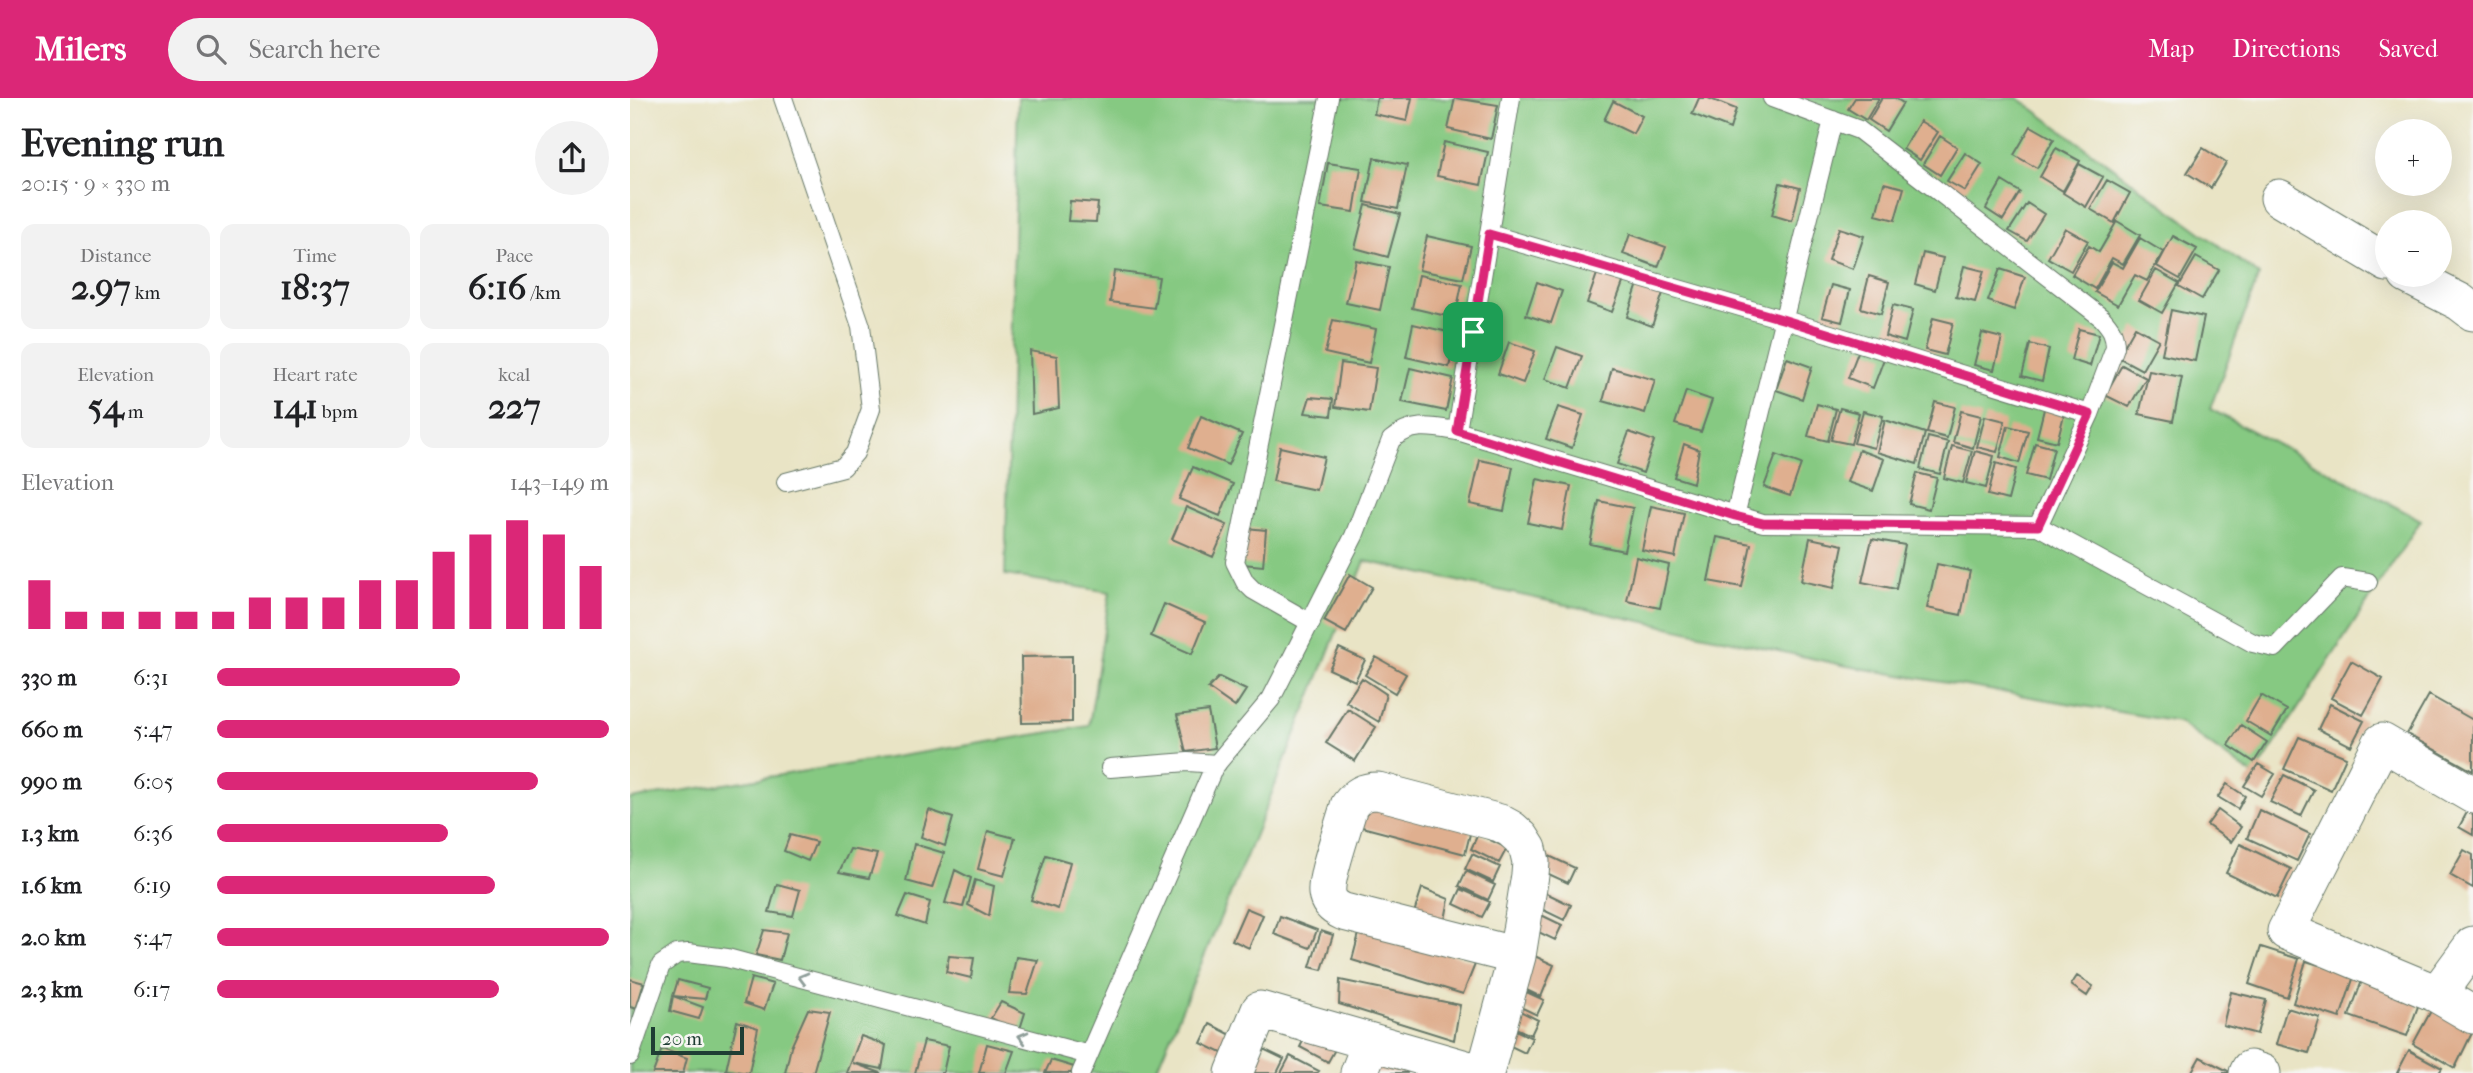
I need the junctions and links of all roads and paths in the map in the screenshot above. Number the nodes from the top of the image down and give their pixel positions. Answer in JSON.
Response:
{"nodes":[{"id":1,"x":783,"y":98,"type":"edge"},
{"id":2,"x":1329,"y":98,"type":"edge"},
{"id":3,"x":1511,"y":98,"type":"edge"},
{"id":4,"x":1772,"y":98,"type":"edge"},
{"id":5,"x":1833,"y":120,"type":"junction"},
{"id":6,"x":2279,"y":198,"type":"dead end"},
{"id":7,"x":1489,"y":234,"type":"junction"},
{"id":8,"x":2375,"y":256,"type":"edge"},
{"id":9,"x":2431,"y":287,"type":"edge"},
{"id":10,"x":2473,"y":312,"type":"edge"},
{"id":11,"x":1782,"y":319,"type":"junction"},
{"id":12,"x":2090,"y":414,"type":"junction"},
{"id":13,"x":1457,"y":431,"type":"junction"},
{"id":14,"x":786,"y":482,"type":"dead end"},
{"id":15,"x":1735,"y":516,"type":"junction"},
{"id":16,"x":2038,"y":526,"type":"junction"},
{"id":17,"x":2368,"y":582,"type":"dead end"},
{"id":18,"x":1311,"y":623,"type":"junction"},
{"id":19,"x":1217,"y":764,"type":"junction"},
{"id":20,"x":1110,"y":768,"type":"dead end"},
{"id":21,"x":2473,"y":795,"type":"edge"},
{"id":22,"x":2473,"y":945,"type":"edge"},
{"id":23,"x":1517,"y":956,"type":"junction"},
{"id":24,"x":2437,"y":994,"type":"junction"},
{"id":25,"x":2473,"y":1015,"type":"edge"},
{"id":26,"x":1089,"y":1055,"type":"junction"},
{"id":27,"x":630,"y":1056,"type":"edge"},
{"id":28,"x":1365,"y":1057,"type":"edge"},
{"id":29,"x":1081,"y":1073,"type":"edge"},
{"id":30,"x":1234,"y":1073,"type":"edge"},
{"id":31,"x":1480,"y":1073,"type":"edge"},
{"id":32,"x":1485,"y":1073,"type":"edge"}],
"edges":[{"from":1,"to":14,"type":"lane"},
{"from":2,"to":18,"type":"lane"},
{"from":3,"to":7,"type":"lane"},
{"from":4,"to":5,"type":"lane"},
{"from":5,"to":11,"type":"lane"},
{"from":5,"to":12,"type":"lane"},
{"from":6,"to":8,"type":"street"},
{"from":7,"to":11,"type":"lane"},
{"from":7,"to":13,"type":"lane"},
{"from":9,"to":10,"type":"street"},
{"from":11,"to":12,"type":"lane"},
{"from":11,"to":15,"type":"lane"},
{"from":12,"to":16,"type":"lane"},
{"from":13,"to":15,"type":"lane"},
{"from":13,"to":18,"type":"lane"},
{"from":15,"to":16,"type":"lane"},
{"from":16,"to":17,"type":"lane"},
{"from":18,"to":19,"type":"lane"},
{"from":19,"to":20,"type":"lane"},
{"from":19,"to":26,"type":"lane"},
{"from":21,"to":24,"type":"street"},
{"from":22,"to":24,"type":"street"},
{"from":23,"to":23,"type":"street"},
{"from":23,"to":32,"type":"street"},
{"from":24,"to":25,"type":"street"},
{"from":26,"to":27,"type":"lane","one_way":true},
{"from":26,"to":29,"type":"lane"},
{"from":28,"to":30,"type":"street"},
{"from":28,"to":31,"type":"street"}]}
